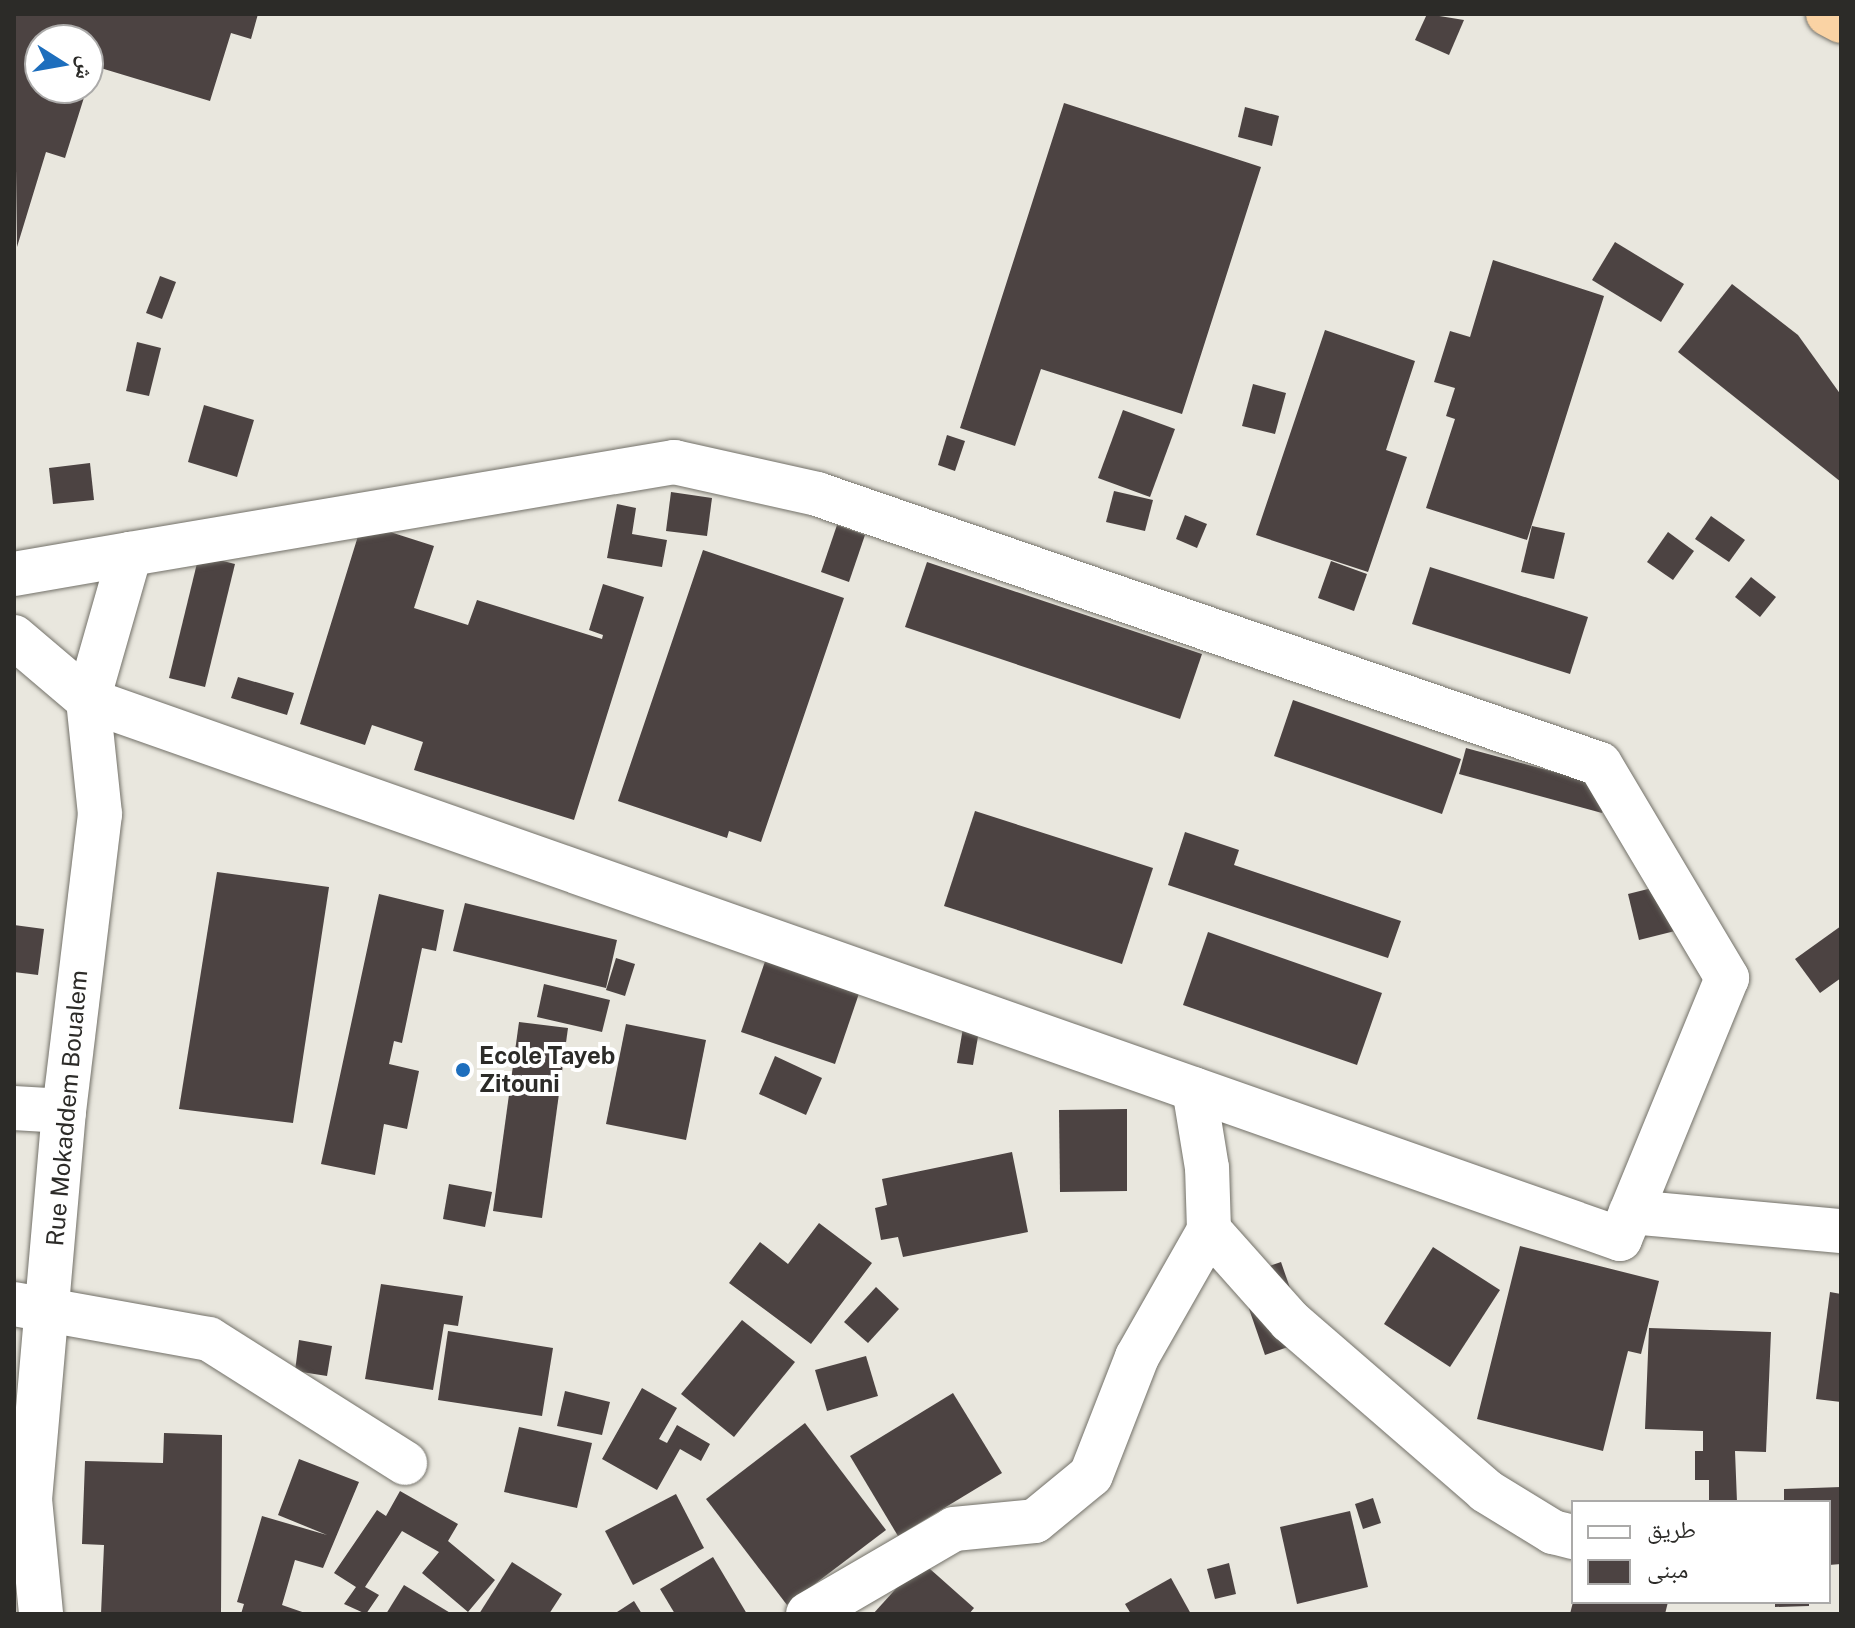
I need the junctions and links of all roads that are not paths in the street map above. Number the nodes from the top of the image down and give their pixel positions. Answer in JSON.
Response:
{"nodes":[{"id":1,"x":1828,"y":14,"type":"edge"},
{"id":2,"x":1841,"y":21,"type":"edge"},
{"id":3,"x":130,"y":554,"type":"junction"},
{"id":4,"x":14,"y":574,"type":"edge"},
{"id":5,"x":14,"y":637,"type":"edge"},
{"id":6,"x":88,"y":700,"type":"junction"},
{"id":7,"x":1194,"y":1089,"type":"junction"},
{"id":8,"x":14,"y":1108,"type":"edge"},
{"id":9,"x":64,"y":1111,"type":"junction"},
{"id":10,"x":1631,"y":1212,"type":"junction"},
{"id":11,"x":1209,"y":1230,"type":"junction"},
{"id":12,"x":1841,"y":1231,"type":"edge"},
{"id":13,"x":31,"y":1307,"type":"edge"},
{"id":14,"x":405,"y":1463,"type":"dead end"},
{"id":15,"x":1571,"y":1536,"type":"edge"},
{"id":16,"x":43,"y":1610,"type":"edge"},
{"id":17,"x":808,"y":1614,"type":"edge"}],
"edges":[{"from":1,"to":2,"type":"highway"},
{"from":3,"to":4,"type":"street"},
{"from":3,"to":6,"type":"street"},
{"from":3,"to":10,"type":"street"},
{"from":5,"to":6,"type":"street"},
{"from":6,"to":7,"type":"street"},
{"from":6,"to":9,"type":"street","name":"Rue Mokaddem Boualem"},
{"from":7,"to":10,"type":"street"},
{"from":7,"to":11,"type":"street"},
{"from":8,"to":9,"type":"street"},
{"from":9,"to":13,"type":"street","name":"Rue Mokaddem Boualem"},
{"from":10,"to":12,"type":"street"},
{"from":11,"to":15,"type":"street"},
{"from":11,"to":17,"type":"street"},
{"from":13,"to":14,"type":"street"},
{"from":13,"to":16,"type":"street","name":"Rue Mokaddem Boualem"}]}
